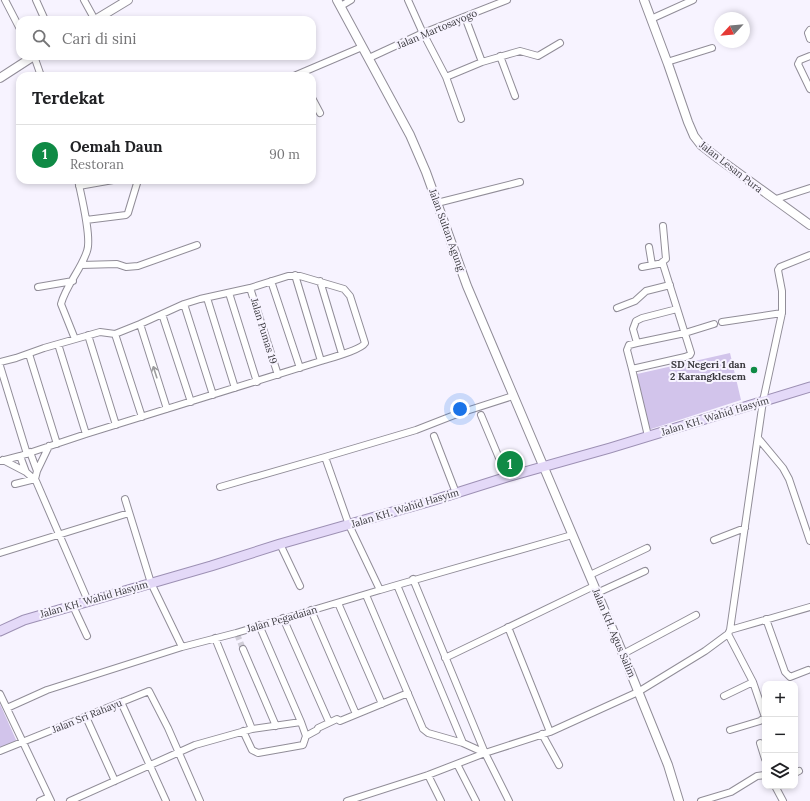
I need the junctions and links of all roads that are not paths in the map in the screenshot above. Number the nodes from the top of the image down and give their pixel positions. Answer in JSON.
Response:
{"nodes":[{"id":1,"x":5,"y":0,"type":"edge"},
{"id":2,"x":36,"y":0,"type":"edge"},
{"id":3,"x":84,"y":0,"type":"edge"},
{"id":4,"x":128,"y":0,"type":"edge"},
{"id":5,"x":351,"y":0,"type":"edge"},
{"id":6,"x":408,"y":0,"type":"edge"},
{"id":7,"x":507,"y":0,"type":"edge"},
{"id":8,"x":644,"y":0,"type":"edge"},
{"id":9,"x":693,"y":0,"type":"edge"},
{"id":10,"x":339,"y":3,"type":"edge"},
{"id":11,"x":43,"y":16,"type":"edge"},
{"id":12,"x":93,"y":16,"type":"edge"},
{"id":13,"x":102,"y":16,"type":"edge"},
{"id":14,"x":465,"y":17,"type":"junction"},
{"id":15,"x":651,"y":20,"type":"junction"},
{"id":16,"x":16,"y":22,"type":"edge"},
{"id":17,"x":810,"y":30,"type":"edge"},
{"id":18,"x":423,"y":34,"type":"junction"},
{"id":19,"x":810,"y":39,"type":"edge"},
{"id":20,"x":560,"y":43,"type":"dead end"},
{"id":21,"x":362,"y":47,"type":"junction"},
{"id":22,"x":712,"y":48,"type":"dead end"},
{"id":23,"x":500,"y":56,"type":"junction"},
{"id":24,"x":810,"y":56,"type":"edge"},
{"id":25,"x":369,"y":58,"type":"junction"},
{"id":26,"x":28,"y":60,"type":"edge"},
{"id":27,"x":35,"y":60,"type":"edge"},
{"id":28,"x":482,"y":62,"type":"junction"},
{"id":29,"x":667,"y":62,"type":"junction"},
{"id":30,"x":40,"y":72,"type":"edge"},
{"id":31,"x":305,"y":72,"type":"edge"},
{"id":32,"x":446,"y":77,"type":"junction"},
{"id":33,"x":0,"y":78,"type":"edge"},
{"id":34,"x":810,"y":89,"type":"edge"},
{"id":35,"x":515,"y":96,"type":"dead end"},
{"id":36,"x":316,"y":106,"type":"edge"},
{"id":37,"x":320,"y":113,"type":"dead end"},
{"id":38,"x":461,"y":119,"type":"dead end"},
{"id":39,"x":520,"y":182,"type":"dead end"},
{"id":40,"x":78,"y":184,"type":"edge"},
{"id":41,"x":137,"y":184,"type":"edge"},
{"id":42,"x":810,"y":188,"type":"edge"},
{"id":43,"x":776,"y":200,"type":"junction"},
{"id":44,"x":437,"y":203,"type":"junction"},
{"id":45,"x":86,"y":220,"type":"junction"},
{"id":46,"x":810,"y":225,"type":"edge"},
{"id":47,"x":663,"y":226,"type":"dead end"},
{"id":48,"x":197,"y":245,"type":"dead end"},
{"id":49,"x":649,"y":246,"type":"dead end"},
{"id":50,"x":810,"y":255,"type":"edge"},
{"id":51,"x":661,"y":263,"type":"junction"},
{"id":52,"x":652,"y":265,"type":"junction"},
{"id":53,"x":81,"y":266,"type":"junction"},
{"id":54,"x":642,"y":267,"type":"dead end"},
{"id":55,"x":295,"y":275,"type":"junction"},
{"id":56,"x":73,"y":281,"type":"junction"},
{"id":57,"x":271,"y":281,"type":"junction"},
{"id":58,"x":320,"y":281,"type":"junction"},
{"id":59,"x":670,"y":285,"type":"junction"},
{"id":60,"x":38,"y":287,"type":"dead end"},
{"id":61,"x":250,"y":288,"type":"junction"},
{"id":62,"x":229,"y":293,"type":"junction"},
{"id":63,"x":206,"y":298,"type":"junction"},
{"id":64,"x":184,"y":304,"type":"junction"},
{"id":65,"x":617,"y":308,"type":"dead end"},
{"id":66,"x":677,"y":309,"type":"junction"},
{"id":67,"x":782,"y":313,"type":"junction"},
{"id":68,"x":162,"y":314,"type":"junction"},
{"id":69,"x":722,"y":322,"type":"dead end"},
{"id":70,"x":140,"y":324,"type":"junction"},
{"id":71,"x":714,"y":324,"type":"dead end"},
{"id":72,"x":685,"y":333,"type":"junction"},
{"id":73,"x":114,"y":334,"type":"junction"},
{"id":74,"x":88,"y":335,"type":"junction"},
{"id":75,"x":75,"y":339,"type":"junction"},
{"id":76,"x":636,"y":343,"type":"junction"},
{"id":77,"x":58,"y":344,"type":"junction"},
{"id":78,"x":28,"y":354,"type":"junction"},
{"id":79,"x":342,"y":354,"type":"junction"},
{"id":80,"x":321,"y":361,"type":"junction"},
{"id":81,"x":0,"y":362,"type":"edge"},
{"id":82,"x":0,"y":366,"type":"edge"},
{"id":83,"x":300,"y":368,"type":"junction"},
{"id":84,"x":632,"y":370,"type":"junction"},
{"id":85,"x":278,"y":375,"type":"junction"},
{"id":86,"x":257,"y":382,"type":"junction"},
{"id":87,"x":810,"y":387,"type":"edge"},
{"id":88,"x":235,"y":388,"type":"junction"},
{"id":89,"x":213,"y":395,"type":"junction"},
{"id":90,"x":513,"y":396,"type":"junction"},
{"id":91,"x":763,"y":401,"type":"junction"},
{"id":92,"x":191,"y":402,"type":"junction"},
{"id":93,"x":167,"y":409,"type":"junction"},
{"id":94,"x":481,"y":415,"type":"dead end"},
{"id":95,"x":142,"y":417,"type":"junction"},
{"id":96,"x":116,"y":425,"type":"junction"},
{"id":97,"x":86,"y":434,"type":"junction"},
{"id":98,"x":434,"y":436,"type":"dead end"},
{"id":99,"x":648,"y":436,"type":"junction"},
{"id":100,"x":758,"y":438,"type":"junction"},
{"id":101,"x":57,"y":444,"type":"junction"},
{"id":102,"x":49,"y":446,"type":"junction"},
{"id":103,"x":26,"y":454,"type":"junction"},
{"id":104,"x":325,"y":456,"type":"junction"},
{"id":105,"x":1,"y":461,"type":"edge"},
{"id":106,"x":543,"y":467,"type":"junction"},
{"id":107,"x":37,"y":471,"type":"junction"},
{"id":108,"x":26,"y":472,"type":"junction"},
{"id":109,"x":507,"y":477,"type":"junction"},
{"id":110,"x":34,"y":479,"type":"junction"},
{"id":111,"x":15,"y":484,"type":"dead end"},
{"id":112,"x":220,"y":487,"type":"dead end"},
{"id":113,"x":456,"y":493,"type":"junction"},
{"id":114,"x":125,"y":499,"type":"dead end"},
{"id":115,"x":129,"y":513,"type":"junction"},
{"id":116,"x":349,"y":525,"type":"junction"},
{"id":117,"x":745,"y":528,"type":"junction"},
{"id":118,"x":59,"y":535,"type":"junction"},
{"id":119,"x":572,"y":535,"type":"junction"},
{"id":120,"x":714,"y":540,"type":"dead end"},
{"id":121,"x":810,"y":541,"type":"edge"},
{"id":122,"x":280,"y":544,"type":"junction"},
{"id":123,"x":647,"y":548,"type":"dead end"},
{"id":124,"x":0,"y":553,"type":"edge"},
{"id":125,"x":645,"y":571,"type":"dead end"},
{"id":126,"x":590,"y":575,"type":"junction"},
{"id":127,"x":413,"y":580,"type":"junction"},
{"id":128,"x":151,"y":583,"type":"junction"},
{"id":129,"x":397,"y":585,"type":"junction"},
{"id":130,"x":300,"y":586,"type":"dead end"},
{"id":131,"x":596,"y":589,"type":"junction"},
{"id":132,"x":380,"y":590,"type":"junction"},
{"id":133,"x":366,"y":595,"type":"junction"},
{"id":134,"x":88,"y":601,"type":"junction"},
{"id":135,"x":338,"y":603,"type":"junction"},
{"id":136,"x":73,"y":606,"type":"junction"},
{"id":137,"x":810,"y":607,"type":"edge"},
{"id":138,"x":311,"y":610,"type":"junction"},
{"id":139,"x":696,"y":614,"type":"dead end"},
{"id":140,"x":284,"y":618,"type":"junction"},
{"id":141,"x":766,"y":619,"type":"junction"},
{"id":142,"x":259,"y":626,"type":"junction"},
{"id":143,"x":508,"y":627,"type":"junction"},
{"id":144,"x":0,"y":631,"type":"edge"},
{"id":145,"x":729,"y":632,"type":"junction"},
{"id":146,"x":87,"y":636,"type":"dead end"},
{"id":147,"x":216,"y":638,"type":"junction"},
{"id":148,"x":182,"y":647,"type":"junction"},
{"id":149,"x":243,"y":649,"type":"tunnel mouth"},
{"id":150,"x":623,"y":654,"type":"junction"},
{"id":151,"x":445,"y":658,"type":"junction"},
{"id":152,"x":808,"y":670,"type":"dead end"},
{"id":153,"x":752,"y":682,"type":"junction"},
{"id":154,"x":638,"y":692,"type":"junction"},
{"id":155,"x":408,"y":693,"type":"junction"},
{"id":156,"x":0,"y":694,"type":"edge"},
{"id":157,"x":724,"y":696,"type":"dead end"},
{"id":158,"x":122,"y":702,"type":"junction"},
{"id":159,"x":382,"y":704,"type":"junction"},
{"id":160,"x":7,"y":708,"type":"junction"},
{"id":161,"x":356,"y":714,"type":"junction"},
{"id":162,"x":86,"y":717,"type":"junction"},
{"id":163,"x":301,"y":722,"type":"junction"},
{"id":164,"x":329,"y":722,"type":"junction"},
{"id":165,"x":276,"y":726,"type":"junction"},
{"id":166,"x":252,"y":729,"type":"junction"},
{"id":167,"x":730,"y":730,"type":"dead end"},
{"id":168,"x":243,"y":731,"type":"junction"},
{"id":169,"x":550,"y":732,"type":"junction"},
{"id":170,"x":542,"y":734,"type":"junction"},
{"id":171,"x":306,"y":736,"type":"junction"},
{"id":172,"x":23,"y":743,"type":"junction"},
{"id":173,"x":463,"y":743,"type":"junction"},
{"id":174,"x":760,"y":743,"type":"dead end"},
{"id":175,"x":0,"y":751,"type":"edge"},
{"id":176,"x":179,"y":752,"type":"junction"},
{"id":177,"x":763,"y":753,"type":"edge"},
{"id":178,"x":483,"y":754,"type":"junction"},
{"id":179,"x":150,"y":764,"type":"junction"},
{"id":180,"x":457,"y":764,"type":"junction"},
{"id":181,"x":559,"y":765,"type":"dead end"},
{"id":182,"x":428,"y":775,"type":"junction"},
{"id":183,"x":762,"y":775,"type":"edge"},
{"id":184,"x":115,"y":781,"type":"junction"},
{"id":185,"x":777,"y":789,"type":"edge"},
{"id":186,"x":50,"y":799,"type":"edge"},
{"id":187,"x":40,"y":801,"type":"edge"},
{"id":188,"x":70,"y":801,"type":"edge"},
{"id":189,"x":166,"y":801,"type":"edge"},
{"id":190,"x":200,"y":801,"type":"edge"},
{"id":191,"x":348,"y":801,"type":"edge"},
{"id":192,"x":441,"y":801,"type":"edge"},
{"id":193,"x":476,"y":801,"type":"edge"},
{"id":194,"x":509,"y":801,"type":"edge"},
{"id":195,"x":679,"y":801,"type":"edge"},
{"id":196,"x":701,"y":801,"type":"edge"},
{"id":197,"x":783,"y":801,"type":"edge"}],
"edges":[{"from":1,"to":16,"type":"street"},
{"from":2,"to":11,"type":"street"},
{"from":3,"to":12,"type":"street"},
{"from":4,"to":13,"type":"street"},
{"from":5,"to":10,"type":"street"},
{"from":6,"to":18,"type":"street"},
{"from":7,"to":14,"type":"street","name":"Jalan Martosayogo"},
{"from":8,"to":15,"type":"street","name":"Jalan Lesan Pura"},
{"from":9,"to":15,"type":"street"},
{"from":10,"to":21,"type":"street","name":"Jalan Sultan Agung"},
{"from":14,"to":18,"type":"street","name":"Jalan Martosayogo"},
{"from":14,"to":28,"type":"street"},
{"from":15,"to":29,"type":"street","name":"Jalan Lesan Pura"},
{"from":17,"to":19,"type":"street"},
{"from":18,"to":25,"type":"street","name":"Jalan Martosayogo"},
{"from":18,"to":32,"type":"street"},
{"from":20,"to":23,"type":"street"},
{"from":21,"to":25,"type":"street","name":"Jalan Sultan Agung"},
{"from":21,"to":31,"type":"street"},
{"from":22,"to":29,"type":"street"},
{"from":23,"to":28,"type":"street"},
{"from":23,"to":35,"type":"street"},
{"from":24,"to":34,"type":"street"},
{"from":25,"to":44,"type":"street","name":"Jalan Sultan Agung"},
{"from":26,"to":33,"type":"street"},
{"from":27,"to":30,"type":"street"},
{"from":28,"to":32,"type":"street"},
{"from":29,"to":43,"type":"street","name":"Jalan Lesan Pura"},
{"from":32,"to":38,"type":"street"},
{"from":36,"to":37,"type":"street"},
{"from":39,"to":44,"type":"street"},
{"from":40,"to":45,"type":"street"},
{"from":41,"to":45,"type":"street"},
{"from":42,"to":43,"type":"street"},
{"from":43,"to":46,"type":"street","name":"Jalan Lesan Pura"},
{"from":44,"to":90,"type":"street","name":"Jalan Sultan Agung"},
{"from":45,"to":53,"type":"street"},
{"from":47,"to":51,"type":"street"},
{"from":48,"to":53,"type":"street"},
{"from":49,"to":52,"type":"street"},
{"from":50,"to":67,"type":"street"},
{"from":51,"to":52,"type":"street"},
{"from":51,"to":59,"type":"street"},
{"from":52,"to":54,"type":"street"},
{"from":53,"to":56,"type":"street"},
{"from":55,"to":57,"type":"street"},
{"from":55,"to":58,"type":"street"},
{"from":55,"to":80,"type":"street"},
{"from":56,"to":60,"type":"street"},
{"from":56,"to":75,"type":"street"},
{"from":57,"to":61,"type":"street"},
{"from":57,"to":83,"type":"street"},
{"from":58,"to":79,"type":"street"},
{"from":58,"to":79,"type":"street"},
{"from":59,"to":65,"type":"street"},
{"from":59,"to":66,"type":"street"},
{"from":61,"to":62,"type":"street"},
{"from":61,"to":85,"type":"street","name":"Jalan Pumas 19"},
{"from":62,"to":63,"type":"street"},
{"from":62,"to":86,"type":"street"},
{"from":63,"to":64,"type":"street"},
{"from":63,"to":88,"type":"street"},
{"from":64,"to":68,"type":"street"},
{"from":64,"to":89,"type":"street"},
{"from":66,"to":72,"type":"street"},
{"from":66,"to":76,"type":"street"},
{"from":67,"to":69,"type":"street"},
{"from":67,"to":91,"type":"street"},
{"from":68,"to":70,"type":"street"},
{"from":68,"to":92,"type":"street"},
{"from":70,"to":73,"type":"street"},
{"from":93,"to":70,"type":"street","one_way":true},
{"from":71,"to":72,"type":"street"},
{"from":72,"to":76,"type":"street"},
{"from":72,"to":84,"type":"street"},
{"from":73,"to":74,"type":"street"},
{"from":73,"to":95,"type":"street"},
{"from":74,"to":75,"type":"street"},
{"from":74,"to":96,"type":"street"},
{"from":75,"to":77,"type":"street"},
{"from":76,"to":84,"type":"street"},
{"from":77,"to":78,"type":"street"},
{"from":77,"to":97,"type":"street"},
{"from":78,"to":81,"type":"street"},
{"from":78,"to":101,"type":"street"},
{"from":79,"to":80,"type":"street"},
{"from":80,"to":83,"type":"street"},
{"from":82,"to":103,"type":"street"},
{"from":83,"to":85,"type":"street"},
{"from":84,"to":99,"type":"street"},
{"from":85,"to":86,"type":"street"},
{"from":86,"to":88,"type":"street"},
{"from":87,"to":91,"type":"main road","name":"Jalan KH. Wahid Hasyim"},
{"from":88,"to":89,"type":"street"},
{"from":89,"to":92,"type":"street"},
{"from":90,"to":104,"type":"street"},
{"from":90,"to":106,"type":"street","name":"Jalan Sultan Agung"},
{"from":91,"to":99,"type":"main road","name":"Jalan KH. Wahid Hasyim"},
{"from":91,"to":100,"type":"street"},
{"from":92,"to":93,"type":"street"},
{"from":93,"to":95,"type":"street"},
{"from":94,"to":109,"type":"street"},
{"from":95,"to":96,"type":"street"},
{"from":96,"to":97,"type":"street"},
{"from":97,"to":101,"type":"street"},
{"from":98,"to":113,"type":"street"},
{"from":99,"to":106,"type":"main road","name":"Jalan KH. Wahid Hasyim"},
{"from":100,"to":117,"type":"street"},
{"from":100,"to":121,"type":"street"},
{"from":101,"to":102,"type":"street"},
{"from":102,"to":103,"type":"street"},
{"from":102,"to":107,"type":"street"},
{"from":103,"to":105,"type":"street"},
{"from":103,"to":107,"type":"street"},
{"from":103,"to":108,"type":"street"},
{"from":104,"to":112,"type":"street"},
{"from":104,"to":116,"type":"street"},
{"from":105,"to":108,"type":"street"},
{"from":106,"to":109,"type":"main road","name":"Jalan KH. Wahid Hasyim"},
{"from":106,"to":119,"type":"street","name":"Jalan KH. Agus Salim"},
{"from":107,"to":110,"type":"street"},
{"from":108,"to":110,"type":"street"},
{"from":109,"to":113,"type":"main road","name":"Jalan KH. Wahid Hasyim"},
{"from":110,"to":111,"type":"street"},
{"from":110,"to":118,"type":"street"},
{"from":113,"to":116,"type":"main road","name":"Jalan KH. Wahid Hasyim"},
{"from":114,"to":115,"type":"street"},
{"from":115,"to":118,"type":"street"},
{"from":115,"to":128,"type":"street"},
{"from":116,"to":122,"type":"main road","name":"Jalan KH. Wahid Hasyim"},
{"from":116,"to":132,"type":"street"},
{"from":117,"to":120,"type":"street"},
{"from":117,"to":145,"type":"street"},
{"from":118,"to":124,"type":"street"},
{"from":118,"to":134,"type":"street"},
{"from":119,"to":126,"type":"street","name":"Jalan KH. Agus Salim"},
{"from":119,"to":127,"type":"street","name":"Jalan Pegadaian"},
{"from":122,"to":128,"type":"main road","name":"Jalan KH. Wahid Hasyim"},
{"from":122,"to":130,"type":"street"},
{"from":123,"to":126,"type":"street"},
{"from":125,"to":131,"type":"street"},
{"from":126,"to":131,"type":"street","name":"Jalan KH. Agus Salim"},
{"from":127,"to":129,"type":"street","name":"Jalan Pegadaian"},
{"from":127,"to":151,"type":"street"},
{"from":128,"to":134,"type":"main road","name":"Jalan KH. Wahid Hasyim"},
{"from":128,"to":148,"type":"street"},
{"from":129,"to":132,"type":"street","name":"Jalan Pegadaian"},
{"from":129,"to":173,"type":"street"},
{"from":131,"to":143,"type":"street"},
{"from":131,"to":150,"type":"street","name":"Jalan KH. Agus Salim"},
{"from":132,"to":133,"type":"street","name":"Jalan Pegadaian"},
{"from":133,"to":135,"type":"street","name":"Jalan Pegadaian"},
{"from":133,"to":155,"type":"street"},
{"from":134,"to":136,"type":"main road","name":"Jalan KH. Wahid Hasyim"},
{"from":135,"to":138,"type":"street","name":"Jalan Pegadaian"},
{"from":135,"to":159,"type":"street"},
{"from":136,"to":144,"type":"main road","name":"Jalan KH. Wahid Hasyim"},
{"from":136,"to":146,"type":"street"},
{"from":137,"to":141,"type":"street"},
{"from":138,"to":140,"type":"street","name":"Jalan Pegadaian"},
{"from":138,"to":161,"type":"street"},
{"from":139,"to":150,"type":"street"},
{"from":140,"to":142,"type":"street","name":"Jalan Pegadaian"},
{"from":140,"to":164,"type":"street"},
{"from":141,"to":145,"type":"street"},
{"from":141,"to":152,"type":"street"},
{"from":142,"to":147,"type":"street","name":"Jalan Pegadaian"},
{"from":142,"to":163,"type":"street"},
{"from":143,"to":151,"type":"street"},
{"from":143,"to":169,"type":"street"},
{"from":145,"to":153,"type":"street"},
{"from":145,"to":154,"type":"street"},
{"from":147,"to":148,"type":"street","name":"Jalan Pegadaian"},
{"from":147,"to":166,"type":"street"},
{"from":148,"to":160,"type":"street","name":"Jalan Pegadaian"},
{"from":149,"to":165,"type":"street"},
{"from":150,"to":154,"type":"street","name":"Jalan KH. Agus Salim"},
{"from":151,"to":178,"type":"street"},
{"from":153,"to":157,"type":"street"},
{"from":153,"to":167,"type":"street"},
{"from":154,"to":169,"type":"street"},
{"from":154,"to":195,"type":"street","name":"Jalan KH. Agus Salim"},
{"from":155,"to":159,"type":"street"},
{"from":155,"to":173,"type":"street"},
{"from":156,"to":160,"type":"street"},
{"from":158,"to":162,"type":"street","name":"Jalan Sri Rahayu"},
{"from":158,"to":176,"type":"street","name":"Jalan Sri Rahayu"},
{"from":158,"to":179,"type":"street"},
{"from":159,"to":161,"type":"street"},
{"from":160,"to":172,"type":"street"},
{"from":161,"to":164,"type":"street"},
{"from":162,"to":172,"type":"street","name":"Jalan Sri Rahayu"},
{"from":162,"to":184,"type":"street"},
{"from":163,"to":165,"type":"street"},
{"from":163,"to":171,"type":"street"},
{"from":164,"to":171,"type":"street"},
{"from":165,"to":166,"type":"street"},
{"from":166,"to":168,"type":"street"},
{"from":168,"to":171,"type":"street"},
{"from":168,"to":176,"type":"street"},
{"from":169,"to":170,"type":"street"},
{"from":170,"to":178,"type":"street"},
{"from":170,"to":181,"type":"street"},
{"from":172,"to":175,"type":"street","name":"Jalan Sri Rahayu"},
{"from":172,"to":186,"type":"street"},
{"from":173,"to":178,"type":"street"},
{"from":174,"to":177,"type":"street"},
{"from":176,"to":179,"type":"street"},
{"from":176,"to":190,"type":"street"},
{"from":178,"to":180,"type":"street"},
{"from":178,"to":194,"type":"street"},
{"from":179,"to":184,"type":"street"},
{"from":179,"to":189,"type":"street"},
{"from":180,"to":182,"type":"street"},
{"from":180,"to":193,"type":"street"},
{"from":182,"to":191,"type":"street"},
{"from":182,"to":192,"type":"street"},
{"from":183,"to":196,"type":"street"},
{"from":184,"to":188,"type":"street"},
{"from":185,"to":197,"type":"street"},
{"from":186,"to":187,"type":"street"}]}
